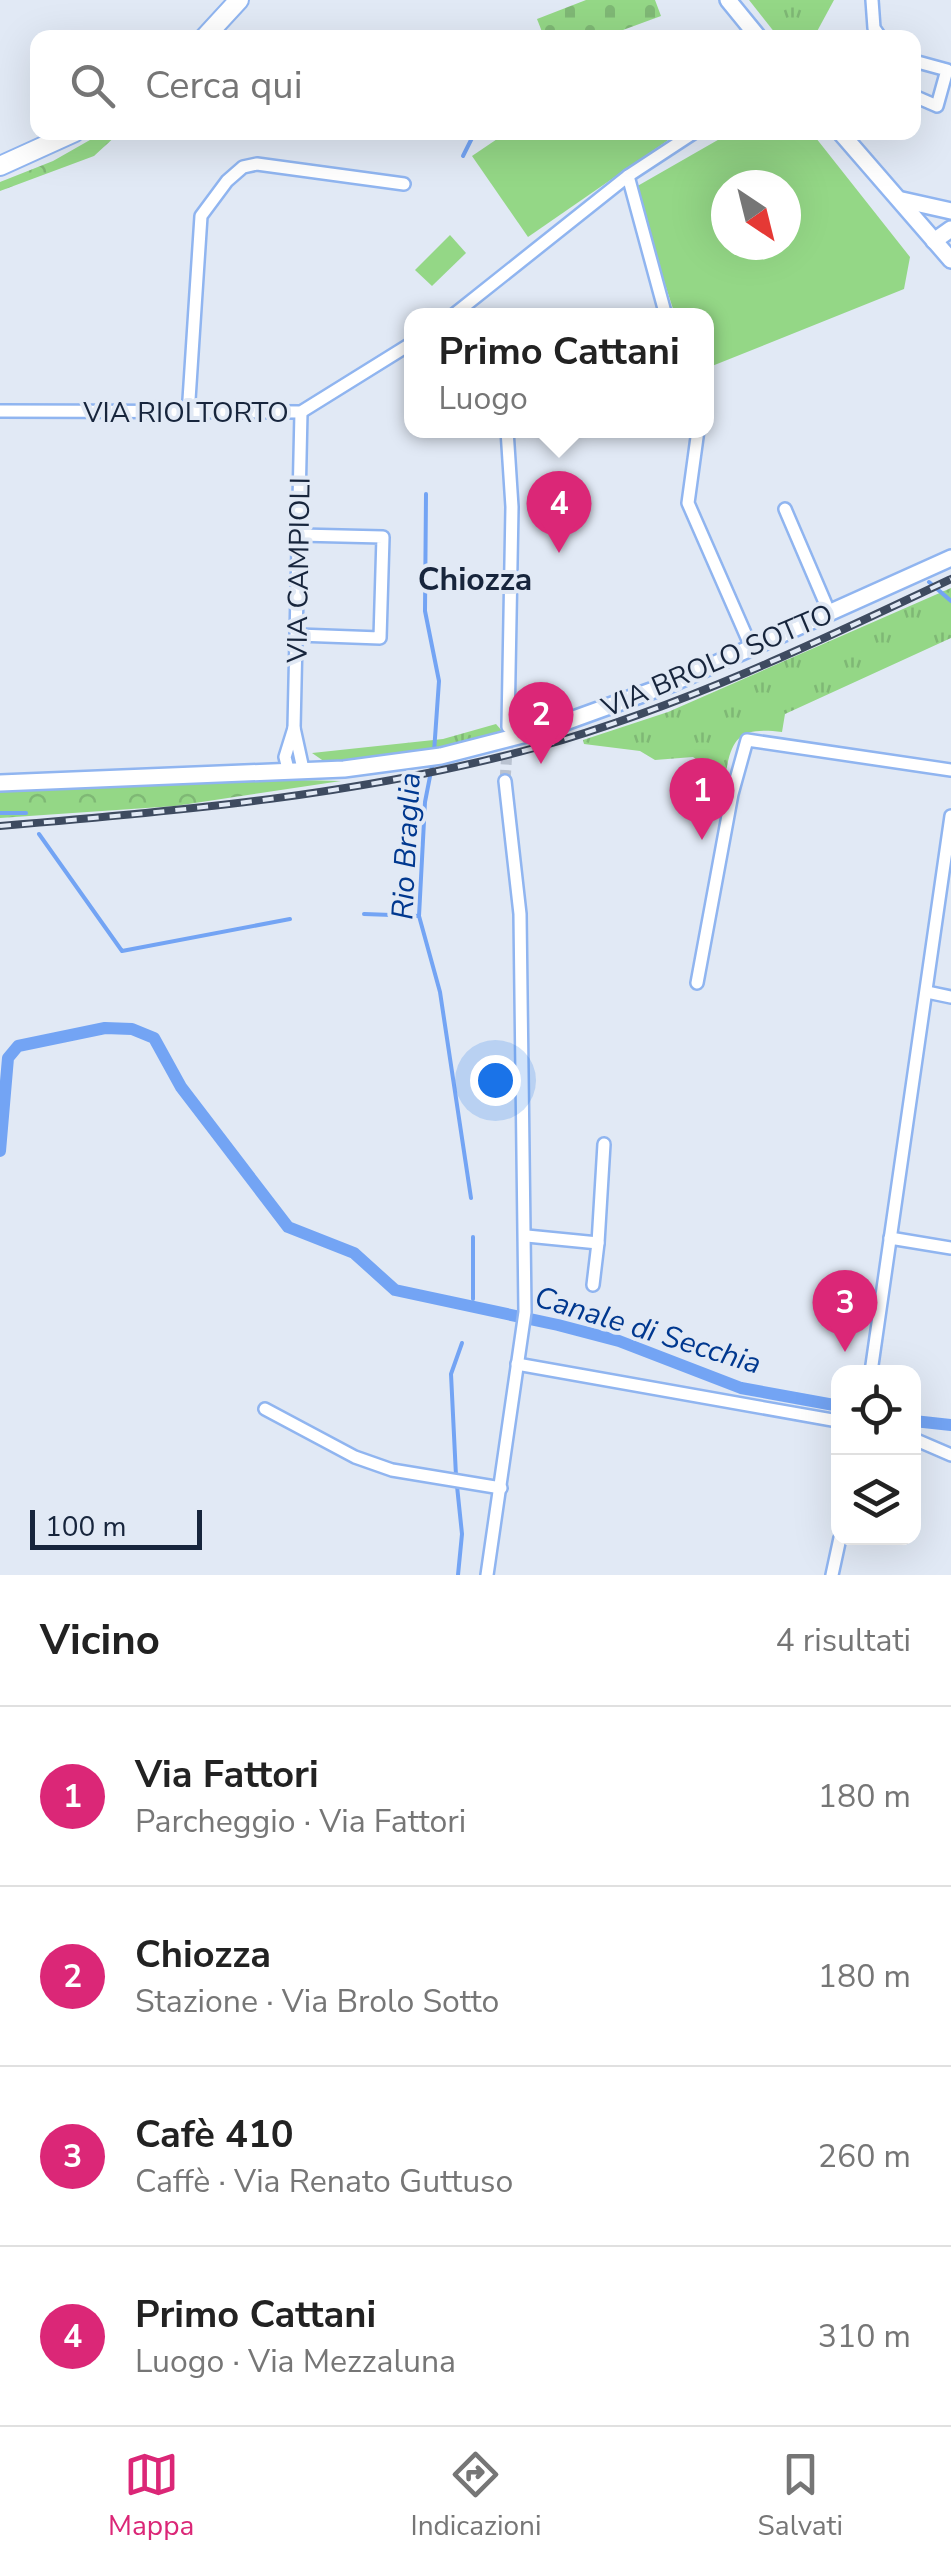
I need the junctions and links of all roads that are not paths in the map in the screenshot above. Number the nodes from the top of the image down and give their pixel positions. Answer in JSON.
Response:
{"nodes":[{"id":1,"x":239,"y":0,"type":"edge"},
{"id":2,"x":728,"y":0,"type":"edge"},
{"id":3,"x":872,"y":0,"type":"edge"},
{"id":4,"x":211,"y":30,"type":"edge"},
{"id":5,"x":752,"y":30,"type":"edge"},
{"id":6,"x":875,"y":30,"type":"edge"},
{"id":7,"x":921,"y":63,"type":"edge"},
{"id":8,"x":921,"y":99,"type":"edge"},
{"id":9,"x":57,"y":140,"type":"edge"},
{"id":10,"x":682,"y":140,"type":"edge"},
{"id":11,"x":847,"y":140,"type":"edge"},
{"id":12,"x":0,"y":166,"type":"edge"},
{"id":13,"x":628,"y":176,"type":"junction"},
{"id":14,"x":404,"y":184,"type":"dead end"},
{"id":15,"x":898,"y":199,"type":"junction"},
{"id":16,"x":951,"y":210,"type":"edge"},
{"id":17,"x":951,"y":229,"type":"edge"},
{"id":18,"x":943,"y":240,"type":"edge"},
{"id":19,"x":951,"y":260,"type":"edge"},
{"id":20,"x":472,"y":308,"type":"edge"},
{"id":21,"x":664,"y":308,"type":"edge"},
{"id":22,"x":404,"y":348,"type":"edge"},
{"id":23,"x":0,"y":410,"type":"edge"},
{"id":24,"x":301,"y":412,"type":"junction"},
{"id":25,"x":188,"y":414,"type":"junction"},
{"id":26,"x":508,"y":438,"type":"edge"},
{"id":27,"x":697,"y":438,"type":"edge"},
{"id":28,"x":785,"y":509,"type":"dead end"},
{"id":29,"x":300,"y":535,"type":"junction"},
{"id":30,"x":951,"y":558,"type":"edge"},
{"id":31,"x":830,"y":614,"type":"junction"},
{"id":32,"x":298,"y":635,"type":"junction"},
{"id":33,"x":752,"y":649,"type":"junction"},
{"id":34,"x":508,"y":726,"type":"tunnel mouth"},
{"id":35,"x":294,"y":745,"type":"junction"},
{"id":36,"x":296,"y":769,"type":"junction"},
{"id":37,"x":328,"y":769,"type":"junction"},
{"id":38,"x":951,"y":770,"type":"edge"},
{"id":39,"x":263,"y":771,"type":"junction"},
{"id":40,"x":505,"y":780,"type":"tunnel mouth"},
{"id":41,"x":0,"y":783,"type":"edge"},
{"id":42,"x":951,"y":816,"type":"edge"},
{"id":43,"x":697,"y":984,"type":"dead end"},
{"id":44,"x":927,"y":992,"type":"junction"},
{"id":45,"x":951,"y":997,"type":"edge"},
{"id":46,"x":604,"y":1144,"type":"dead end"},
{"id":47,"x":527,"y":1236,"type":"junction"},
{"id":48,"x":890,"y":1238,"type":"junction"},
{"id":49,"x":598,"y":1243,"type":"junction"},
{"id":50,"x":951,"y":1248,"type":"edge"},
{"id":51,"x":593,"y":1285,"type":"dead end"},
{"id":52,"x":516,"y":1364,"type":"junction"},
{"id":53,"x":872,"y":1365,"type":"edge"},
{"id":54,"x":265,"y":1409,"type":"dead end"},
{"id":55,"x":831,"y":1420,"type":"edge"},
{"id":56,"x":921,"y":1442,"type":"edge"},
{"id":57,"x":951,"y":1455,"type":"edge"},
{"id":58,"x":501,"y":1488,"type":"junction"},
{"id":59,"x":838,"y":1545,"type":"edge"},
{"id":60,"x":487,"y":1575,"type":"edge"},
{"id":61,"x":832,"y":1575,"type":"edge"}],
"edges":[{"from":1,"to":4,"type":"main road"},
{"from":2,"to":5,"type":"main road"},
{"from":3,"to":6,"type":"street"},
{"from":7,"to":8,"type":"street"},
{"from":9,"to":12,"type":"main road"},
{"from":10,"to":13,"type":"street"},
{"from":11,"to":15,"type":"main road"},
{"from":13,"to":20,"type":"street"},
{"from":13,"to":21,"type":"street"},
{"from":14,"to":25,"type":"street"},
{"from":15,"to":16,"type":"main road"},
{"from":15,"to":18,"type":"main road"},
{"from":17,"to":18,"type":"main road"},
{"from":18,"to":19,"type":"main road"},
{"from":22,"to":24,"type":"street","name":"VIA RIOLTORTO"},
{"from":23,"to":25,"type":"street","name":"VIA RIOLTORTO"},
{"from":24,"to":25,"type":"street","name":"VIA RIOLTORTO"},
{"from":24,"to":29,"type":"street","name":"VIA CAMPIOLI"},
{"from":26,"to":34,"type":"street"},
{"from":27,"to":33,"type":"street"},
{"from":28,"to":31,"type":"street"},
{"from":29,"to":32,"type":"street","name":"VIA CAMPIOLI"},
{"from":29,"to":32,"type":"street"},
{"from":30,"to":31,"type":"main road","name":"VIA BROLO SOTTO"},
{"from":31,"to":33,"type":"main road","name":"VIA BROLO SOTTO"},
{"from":32,"to":35,"type":"street","name":"VIA CAMPIOLI"},
{"from":33,"to":37,"type":"main road","name":"VIA BROLO SOTTO"},
{"from":35,"to":36,"type":"street","name":"VIA CAMPIOLI"},
{"from":35,"to":37,"type":"street"},
{"from":35,"to":39,"type":"street"},
{"from":36,"to":37,"type":"main road","name":"VIA BROLO SOTTO"},
{"from":36,"to":39,"type":"main road","name":"VIA BROLO SOTTO"},
{"from":38,"to":43,"type":"street"},
{"from":39,"to":41,"type":"main road","name":"VIA BROLO SOTTO"},
{"from":40,"to":47,"type":"street"},
{"from":42,"to":44,"type":"street"},
{"from":44,"to":45,"type":"street"},
{"from":44,"to":48,"type":"street"},
{"from":46,"to":49,"type":"street"},
{"from":47,"to":49,"type":"street"},
{"from":47,"to":52,"type":"street"},
{"from":48,"to":50,"type":"street"},
{"from":48,"to":53,"type":"street"},
{"from":49,"to":51,"type":"street"},
{"from":52,"to":55,"type":"street"},
{"from":52,"to":58,"type":"street"},
{"from":54,"to":58,"type":"street"},
{"from":56,"to":57,"type":"street"},
{"from":58,"to":60,"type":"street"},
{"from":59,"to":61,"type":"street"}]}
